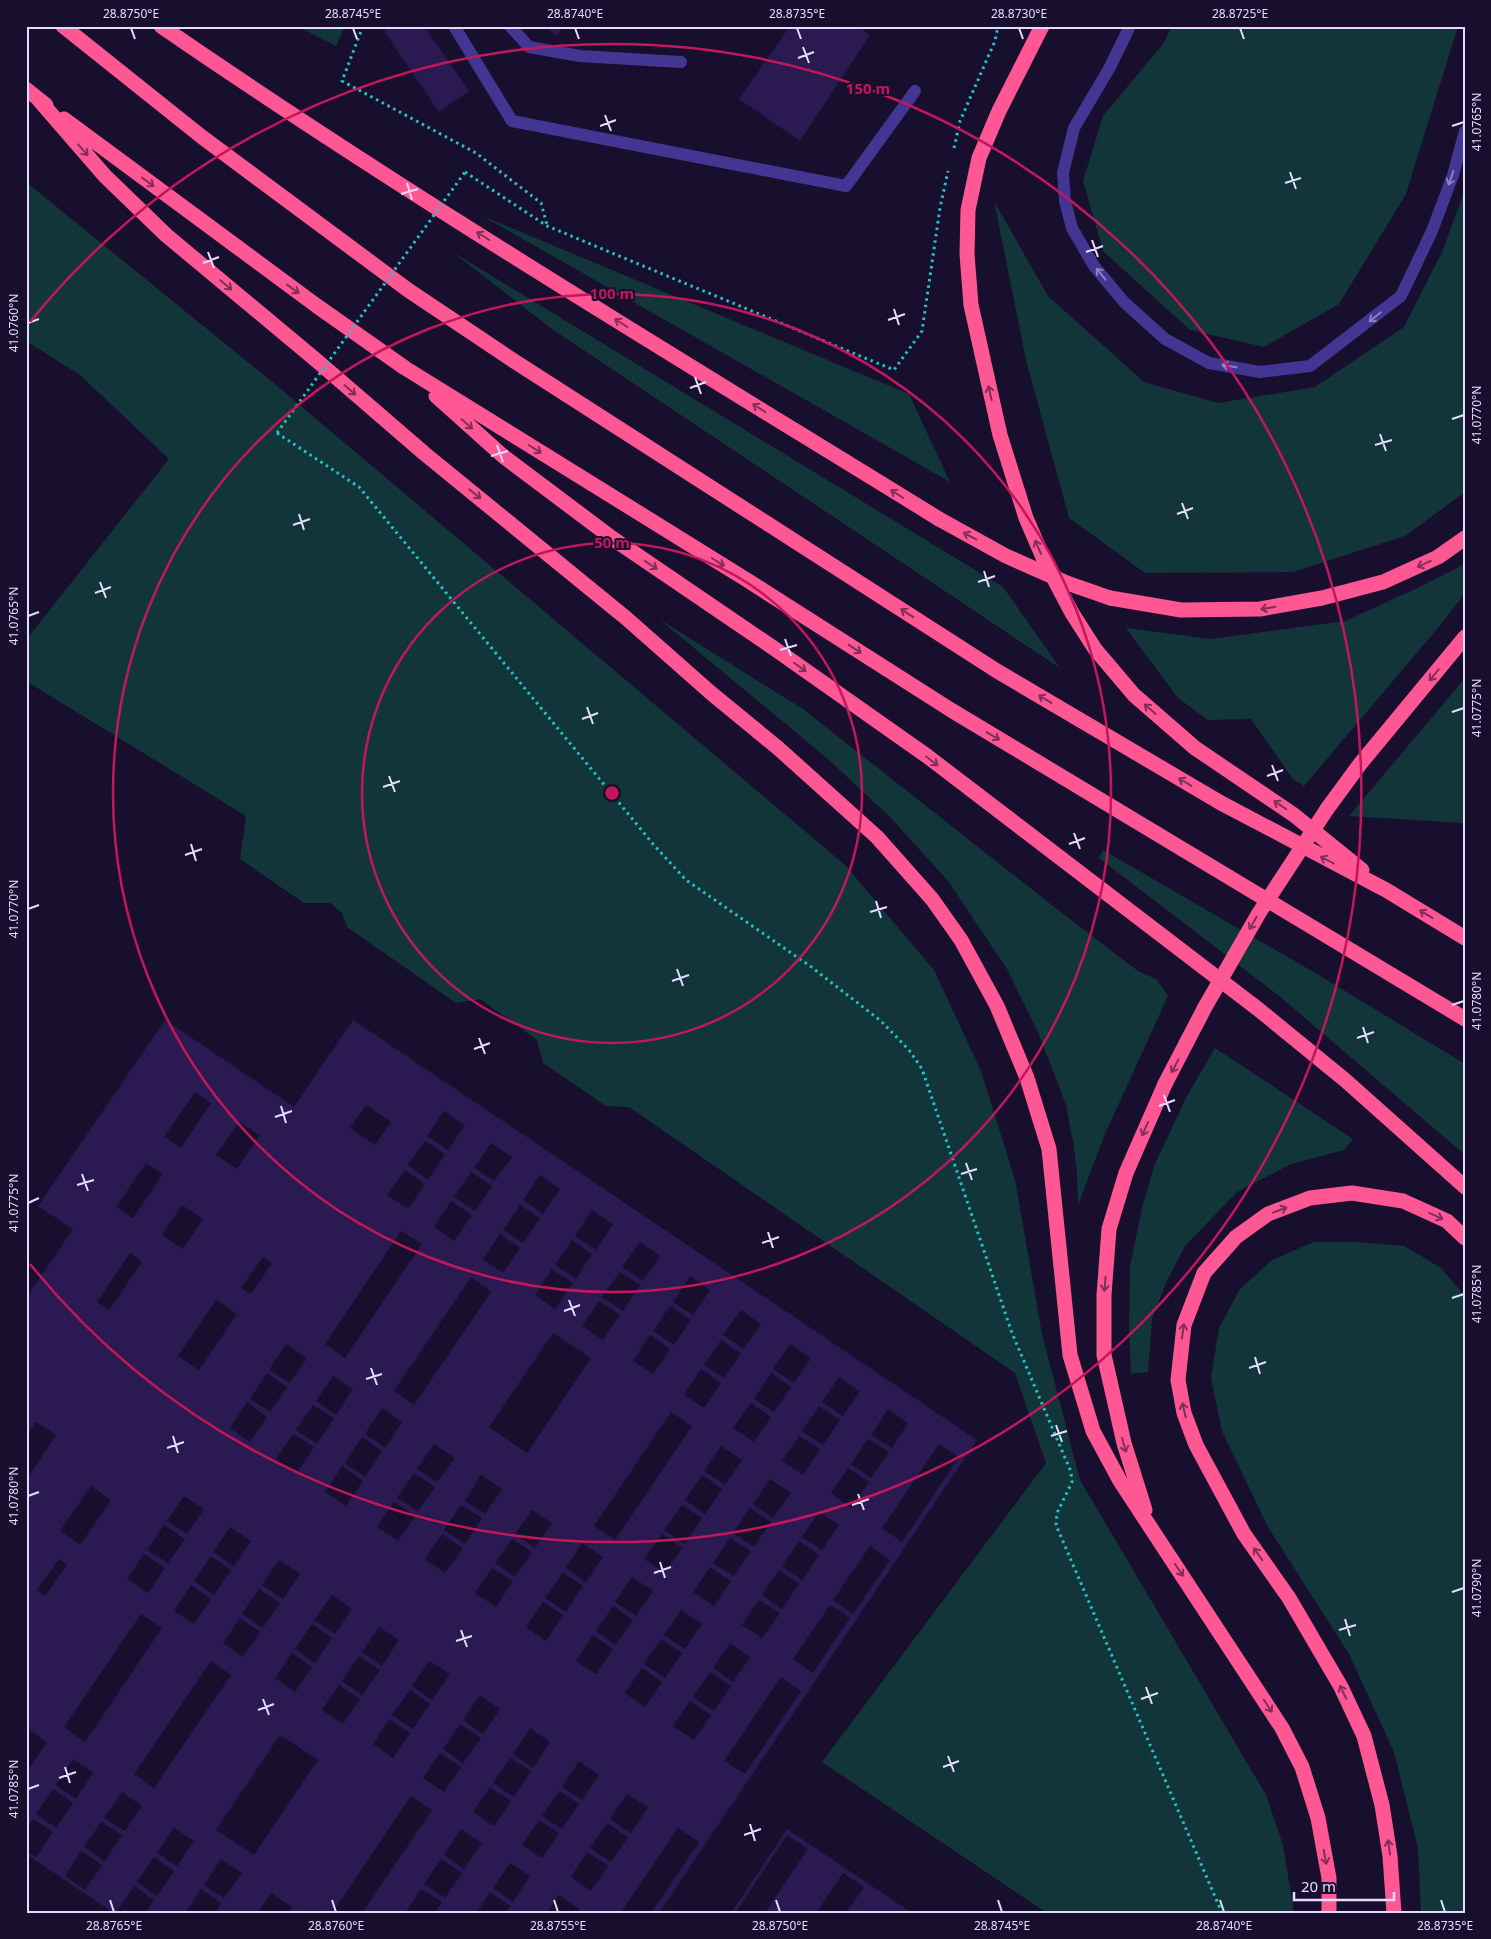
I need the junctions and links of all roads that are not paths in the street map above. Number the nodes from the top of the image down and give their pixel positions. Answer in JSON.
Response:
{"nodes":[{"id":1,"x":62,"y":26,"type":"edge"},
{"id":2,"x":161,"y":26,"type":"edge"},
{"id":3,"x":454,"y":26,"type":"edge"},
{"id":4,"x":510,"y":26,"type":"edge"},
{"id":5,"x":1042,"y":26,"type":"edge"},
{"id":6,"x":1130,"y":26,"type":"edge"},
{"id":7,"x":681,"y":62,"type":"dead end"},
{"id":8,"x":26,"y":88,"type":"edge"},
{"id":9,"x":915,"y":91,"type":"dead end"},
{"id":10,"x":39,"y":100,"type":"junction"},
{"id":11,"x":1465,"y":131,"type":"edge"},
{"id":12,"x":405,"y":368,"type":"junction"},
{"id":13,"x":1465,"y":538,"type":"edge"},
{"id":14,"x":1465,"y":637,"type":"edge"},
{"id":15,"x":1386,"y":890,"type":"junction"},
{"id":16,"x":1465,"y":938,"type":"edge"},
{"id":17,"x":1465,"y":1019,"type":"edge"},
{"id":18,"x":1465,"y":1187,"type":"edge"},
{"id":19,"x":1465,"y":1238,"type":"edge"},
{"id":20,"x":1152,"y":1530,"type":"junction"},
{"id":21,"x":1328,"y":1913,"type":"edge"},
{"id":22,"x":1394,"y":1913,"type":"edge"}],
"edges":[{"from":15,"to":1,"type":"highway","one_way":true},
{"from":13,"to":2,"type":"highway","one_way":true,"bridge":true},
{"from":3,"to":9,"type":"street"},
{"from":4,"to":7,"type":"street"},
{"from":15,"to":5,"type":"highway","one_way":true},
{"from":11,"to":6,"type":"street","one_way":true},
{"from":8,"to":10,"type":"highway"},
{"from":10,"to":12,"type":"highway","one_way":true},
{"from":10,"to":20,"type":"highway","one_way":true},
{"from":12,"to":17,"type":"highway","one_way":true},
{"from":12,"to":18,"type":"highway","one_way":true},
{"from":14,"to":20,"type":"highway","one_way":true,"bridge":true},
{"from":16,"to":15,"type":"highway","one_way":true},
{"from":22,"to":19,"type":"highway","one_way":true},
{"from":20,"to":21,"type":"highway","one_way":true}]}
